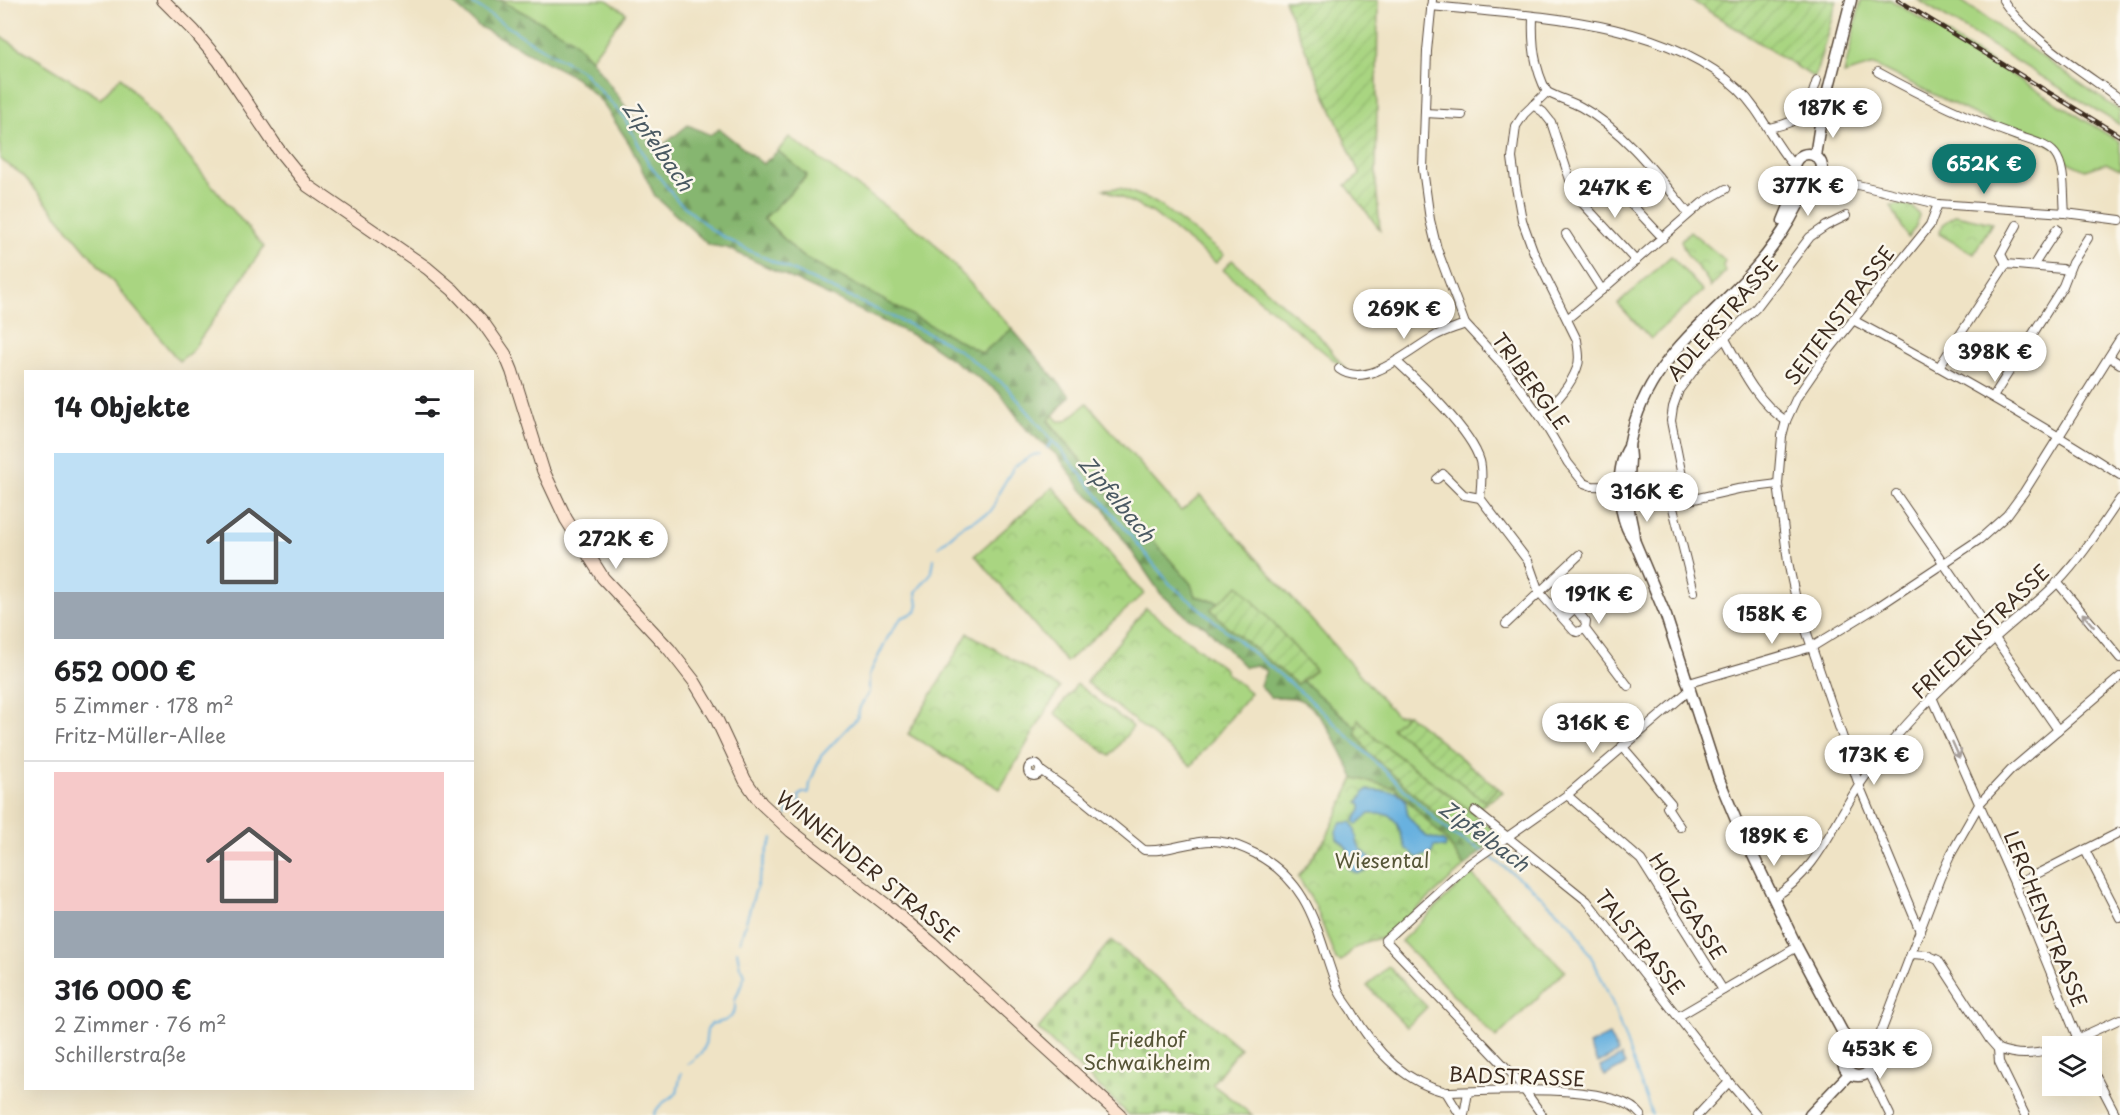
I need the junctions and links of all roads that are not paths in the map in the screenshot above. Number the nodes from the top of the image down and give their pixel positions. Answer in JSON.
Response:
{"nodes":[{"id":1,"x":163,"y":0,"type":"edge"},
{"id":2,"x":1851,"y":0,"type":"edge"},
{"id":3,"x":2003,"y":0,"type":"edge"},
{"id":4,"x":1431,"y":3,"type":"edge"},
{"id":5,"x":1533,"y":16,"type":"junction"},
{"id":6,"x":1878,"y":72,"type":"dead end"},
{"id":7,"x":1817,"y":80,"type":"dead end"},
{"id":8,"x":1547,"y":92,"type":"junction"},
{"id":9,"x":2120,"y":99,"type":"edge"},
{"id":10,"x":1533,"y":105,"type":"junction"},
{"id":11,"x":1425,"y":113,"type":"junction"},
{"id":12,"x":1462,"y":115,"type":"dead end"},
{"id":13,"x":1769,"y":128,"type":"junction"},
{"id":14,"x":1803,"y":159,"type":"junction"},
{"id":15,"x":1812,"y":178,"type":"junction"},
{"id":16,"x":1617,"y":189,"type":"dead end"},
{"id":17,"x":1726,"y":189,"type":"dead end"},
{"id":18,"x":1938,"y":204,"type":"junction"},
{"id":19,"x":2065,"y":213,"type":"junction"},
{"id":20,"x":1689,"y":214,"type":"junction"},
{"id":21,"x":1846,"y":216,"type":"dead end"},
{"id":22,"x":2120,"y":220,"type":"edge"},
{"id":23,"x":2017,"y":225,"type":"dead end"},
{"id":24,"x":2057,"y":229,"type":"dead end"},
{"id":25,"x":1566,"y":234,"type":"dead end"},
{"id":26,"x":1663,"y":238,"type":"junction"},
{"id":27,"x":2088,"y":238,"type":"dead end"},
{"id":28,"x":1636,"y":261,"type":"junction"},
{"id":29,"x":2006,"y":264,"type":"junction"},
{"id":30,"x":2033,"y":266,"type":"junction"},
{"id":31,"x":2068,"y":272,"type":"junction"},
{"id":32,"x":1602,"y":290,"type":"junction"},
{"id":33,"x":1567,"y":319,"type":"junction"},
{"id":34,"x":1853,"y":320,"type":"junction"},
{"id":35,"x":1465,"y":324,"type":"junction"},
{"id":36,"x":1725,"y":339,"type":"junction"},
{"id":37,"x":2120,"y":339,"type":"edge"},
{"id":38,"x":2109,"y":357,"type":"junction"},
{"id":39,"x":1396,"y":361,"type":"junction"},
{"id":40,"x":2120,"y":364,"type":"edge"},
{"id":41,"x":1939,"y":367,"type":"junction"},
{"id":42,"x":1339,"y":369,"type":"dead end"},
{"id":43,"x":1993,"y":397,"type":"junction"},
{"id":44,"x":1540,"y":416,"type":"junction"},
{"id":45,"x":1786,"y":421,"type":"junction"},
{"id":46,"x":2060,"y":436,"type":"junction"},
{"id":47,"x":2120,"y":475,"type":"edge"},
{"id":48,"x":1437,"y":479,"type":"dead end"},
{"id":49,"x":1778,"y":484,"type":"junction"},
{"id":50,"x":1624,"y":487,"type":"junction"},
{"id":51,"x":1896,"y":494,"type":"dead end"},
{"id":52,"x":1480,"y":498,"type":"junction"},
{"id":53,"x":2120,"y":500,"type":"edge"},
{"id":54,"x":1687,"y":501,"type":"junction"},
{"id":55,"x":1580,"y":555,"type":"dead end"},
{"id":56,"x":1944,"y":564,"type":"junction"},
{"id":57,"x":2057,"y":582,"type":"junction"},
{"id":58,"x":1539,"y":592,"type":"junction"},
{"id":59,"x":1694,"y":592,"type":"dead end"},
{"id":60,"x":1564,"y":618,"type":"junction"},
{"id":61,"x":1506,"y":624,"type":"dead end"},
{"id":62,"x":1584,"y":629,"type":"junction"},
{"id":63,"x":1995,"y":638,"type":"junction"},
{"id":64,"x":1812,"y":647,"type":"junction"},
{"id":65,"x":2120,"y":658,"type":"edge"},
{"id":66,"x":2120,"y":677,"type":"edge"},
{"id":67,"x":1628,"y":686,"type":"dead end"},
{"id":68,"x":1690,"y":686,"type":"junction"},
{"id":69,"x":1932,"y":697,"type":"junction"},
{"id":70,"x":2058,"y":730,"type":"junction"},
{"id":71,"x":1623,"y":746,"type":"junction"},
{"id":72,"x":1040,"y":770,"type":"dead end"},
{"id":73,"x":1859,"y":784,"type":"junction"},
{"id":74,"x":1567,"y":795,"type":"junction"},
{"id":75,"x":1980,"y":803,"type":"junction"},
{"id":76,"x":1475,"y":811,"type":"dead end"},
{"id":77,"x":1680,"y":827,"type":"dead end"},
{"id":78,"x":2120,"y":832,"type":"edge"},
{"id":79,"x":1508,"y":836,"type":"junction"},
{"id":80,"x":2085,"y":850,"type":"junction"},
{"id":81,"x":2015,"y":885,"type":"junction"},
{"id":82,"x":1773,"y":898,"type":"junction"},
{"id":83,"x":2120,"y":918,"type":"edge"},
{"id":84,"x":1920,"y":931,"type":"junction"},
{"id":85,"x":1797,"y":947,"type":"junction"},
{"id":86,"x":1911,"y":954,"type":"junction"},
{"id":87,"x":1723,"y":990,"type":"junction"},
{"id":88,"x":1679,"y":1016,"type":"junction"},
{"id":89,"x":2120,"y":1019,"type":"edge"},
{"id":90,"x":2076,"y":1036,"type":"edge"},
{"id":91,"x":2091,"y":1036,"type":"edge"},
{"id":92,"x":1851,"y":1047,"type":"junction"},
{"id":93,"x":1998,"y":1049,"type":"junction"},
{"id":94,"x":1869,"y":1050,"type":"junction"},
{"id":95,"x":2042,"y":1052,"type":"edge"},
{"id":96,"x":1869,"y":1072,"type":"junction"},
{"id":97,"x":1850,"y":1073,"type":"junction"},
{"id":98,"x":1729,"y":1082,"type":"junction"},
{"id":99,"x":2102,"y":1088,"type":"edge"},
{"id":100,"x":1526,"y":1090,"type":"junction"},
{"id":101,"x":1446,"y":1092,"type":"junction"},
{"id":102,"x":1468,"y":1092,"type":"junction"},
{"id":103,"x":1120,"y":1115,"type":"edge"},
{"id":104,"x":1462,"y":1115,"type":"edge"},
{"id":105,"x":1542,"y":1115,"type":"edge"},
{"id":106,"x":1641,"y":1115,"type":"edge"},
{"id":107,"x":1698,"y":1115,"type":"edge"},
{"id":108,"x":1757,"y":1115,"type":"edge"},
{"id":109,"x":1810,"y":1115,"type":"edge"},
{"id":110,"x":1890,"y":1115,"type":"edge"},
{"id":111,"x":2025,"y":1115,"type":"edge"},
{"id":112,"x":2116,"y":1115,"type":"edge"}],
"edges":[{"from":1,"to":103,"type":"main road","name":"WINNENDER STRASSE"},
{"from":2,"to":14,"type":"street"},
{"from":3,"to":9,"type":"street"},
{"from":4,"to":5,"type":"street"},
{"from":4,"to":11,"type":"street","name":"TRIBERGLE"},
{"from":5,"to":8,"type":"street"},
{"from":5,"to":13,"type":"street"},
{"from":6,"to":19,"type":"street"},
{"from":7,"to":13,"type":"street"},
{"from":8,"to":10,"type":"street"},
{"from":8,"to":20,"type":"street"},
{"from":10,"to":28,"type":"street"},
{"from":10,"to":33,"type":"street"},
{"from":11,"to":12,"type":"street"},
{"from":11,"to":35,"type":"street","name":"TRIBERGLE"},
{"from":13,"to":14,"type":"street"},
{"from":14,"to":15,"type":"street"},
{"from":14,"to":15,"type":"street"},
{"from":15,"to":18,"type":"street"},
{"from":15,"to":50,"type":"street"},
{"from":16,"to":26,"type":"street"},
{"from":17,"to":20,"type":"street"},
{"from":18,"to":19,"type":"street"},
{"from":18,"to":34,"type":"street","name":"SEITENSTRASSE"},
{"from":19,"to":22,"type":"street"},
{"from":20,"to":26,"type":"street"},
{"from":21,"to":36,"type":"street","name":"ADLERSTRASSE"},
{"from":23,"to":29,"type":"street"},
{"from":24,"to":30,"type":"street"},
{"from":25,"to":32,"type":"street"},
{"from":26,"to":28,"type":"street"},
{"from":27,"to":31,"type":"street"},
{"from":28,"to":32,"type":"street"},
{"from":29,"to":30,"type":"street"},
{"from":29,"to":41,"type":"street"},
{"from":30,"to":31,"type":"street"},
{"from":31,"to":43,"type":"street"},
{"from":32,"to":33,"type":"street"},
{"from":33,"to":44,"type":"street"},
{"from":34,"to":41,"type":"street"},
{"from":34,"to":45,"type":"street","name":"SEITENSTRASSE"},
{"from":35,"to":39,"type":"street"},
{"from":35,"to":44,"type":"street","name":"TRIBERGLE"},
{"from":36,"to":45,"type":"street"},
{"from":36,"to":54,"type":"street","name":"ADLERSTRASSE"},
{"from":37,"to":38,"type":"street"},
{"from":38,"to":40,"type":"street"},
{"from":38,"to":46,"type":"street"},
{"from":39,"to":42,"type":"street"},
{"from":39,"to":52,"type":"street"},
{"from":41,"to":43,"type":"street"},
{"from":43,"to":46,"type":"street"},
{"from":44,"to":50,"type":"street","name":"TRIBERGLE"},
{"from":45,"to":49,"type":"street","name":"SEITENSTRASSE"},
{"from":46,"to":47,"type":"street"},
{"from":46,"to":56,"type":"street"},
{"from":48,"to":52,"type":"street"},
{"from":49,"to":54,"type":"street"},
{"from":49,"to":64,"type":"street","name":"SEITENSTRASSE"},
{"from":50,"to":68,"type":"street"},
{"from":51,"to":56,"type":"street"},
{"from":52,"to":58,"type":"street"},
{"from":53,"to":57,"type":"street","name":"FRIEDENSTRASSE"},
{"from":54,"to":59,"type":"street"},
{"from":55,"to":58,"type":"street"},
{"from":56,"to":63,"type":"street"},
{"from":56,"to":64,"type":"street"},
{"from":57,"to":63,"type":"street","name":"FRIEDENSTRASSE"},
{"from":65,"to":57,"type":"street","one_way":true},
{"from":58,"to":60,"type":"street"},
{"from":58,"to":61,"type":"street"},
{"from":60,"to":62,"type":"street"},
{"from":60,"to":62,"type":"street"},
{"from":62,"to":67,"type":"street"},
{"from":63,"to":69,"type":"street","name":"FRIEDENSTRASSE"},
{"from":63,"to":70,"type":"street"},
{"from":64,"to":68,"type":"street"},
{"from":64,"to":73,"type":"street","name":"SEITENSTRASSE"},
{"from":66,"to":70,"type":"street"},
{"from":68,"to":71,"type":"street"},
{"from":68,"to":82,"type":"street"},
{"from":69,"to":73,"type":"street","name":"FRIEDENSTRASSE"},
{"from":69,"to":75,"type":"street","name":"LERCHENSTRASSE","one_way":true},
{"from":70,"to":75,"type":"street"},
{"from":71,"to":74,"type":"street"},
{"from":71,"to":77,"type":"street"},
{"from":72,"to":101,"type":"street","name":"BADSTRASSE"},
{"from":73,"to":82,"type":"street","name":"FRIEDENSTRASSE"},
{"from":73,"to":84,"type":"street","name":"SEITENSTRASSE"},
{"from":74,"to":79,"type":"street"},
{"from":74,"to":87,"type":"street","name":"HOLZGASSE"},
{"from":75,"to":81,"type":"street","name":"LERCHENSTRASSE"},
{"from":75,"to":84,"type":"street"},
{"from":76,"to":79,"type":"street","name":"TALSTRASSE"},
{"from":78,"to":80,"type":"street"},
{"from":79,"to":88,"type":"street","name":"TALSTRASSE"},
{"from":79,"to":100,"type":"street"},
{"from":80,"to":81,"type":"street"},
{"from":80,"to":83,"type":"street"},
{"from":81,"to":90,"type":"street","name":"LERCHENSTRASSE"},
{"from":82,"to":85,"type":"street"},
{"from":84,"to":86,"type":"street"},
{"from":85,"to":87,"type":"street"},
{"from":85,"to":92,"type":"street"},
{"from":86,"to":93,"type":"street"},
{"from":86,"to":94,"type":"street"},
{"from":87,"to":88,"type":"street"},
{"from":88,"to":98,"type":"street","name":"TALSTRASSE"},
{"from":89,"to":91,"type":"street"},
{"from":92,"to":94,"type":"street"},
{"from":92,"to":97,"type":"street"},
{"from":93,"to":95,"type":"street"},
{"from":93,"to":111,"type":"street"},
{"from":94,"to":96,"type":"street"},
{"from":96,"to":97,"type":"street"},
{"from":96,"to":110,"type":"street"},
{"from":97,"to":109,"type":"street"},
{"from":98,"to":107,"type":"street"},
{"from":98,"to":108,"type":"street","name":"TALSTRASSE"},
{"from":99,"to":112,"type":"street"},
{"from":100,"to":102,"type":"street","name":"BADSTRASSE"},
{"from":100,"to":105,"type":"street"},
{"from":100,"to":106,"type":"street","name":"BADSTRASSE"},
{"from":101,"to":102,"type":"street","name":"BADSTRASSE"},
{"from":101,"to":104,"type":"street"},
{"from":102,"to":104,"type":"street"}]}
